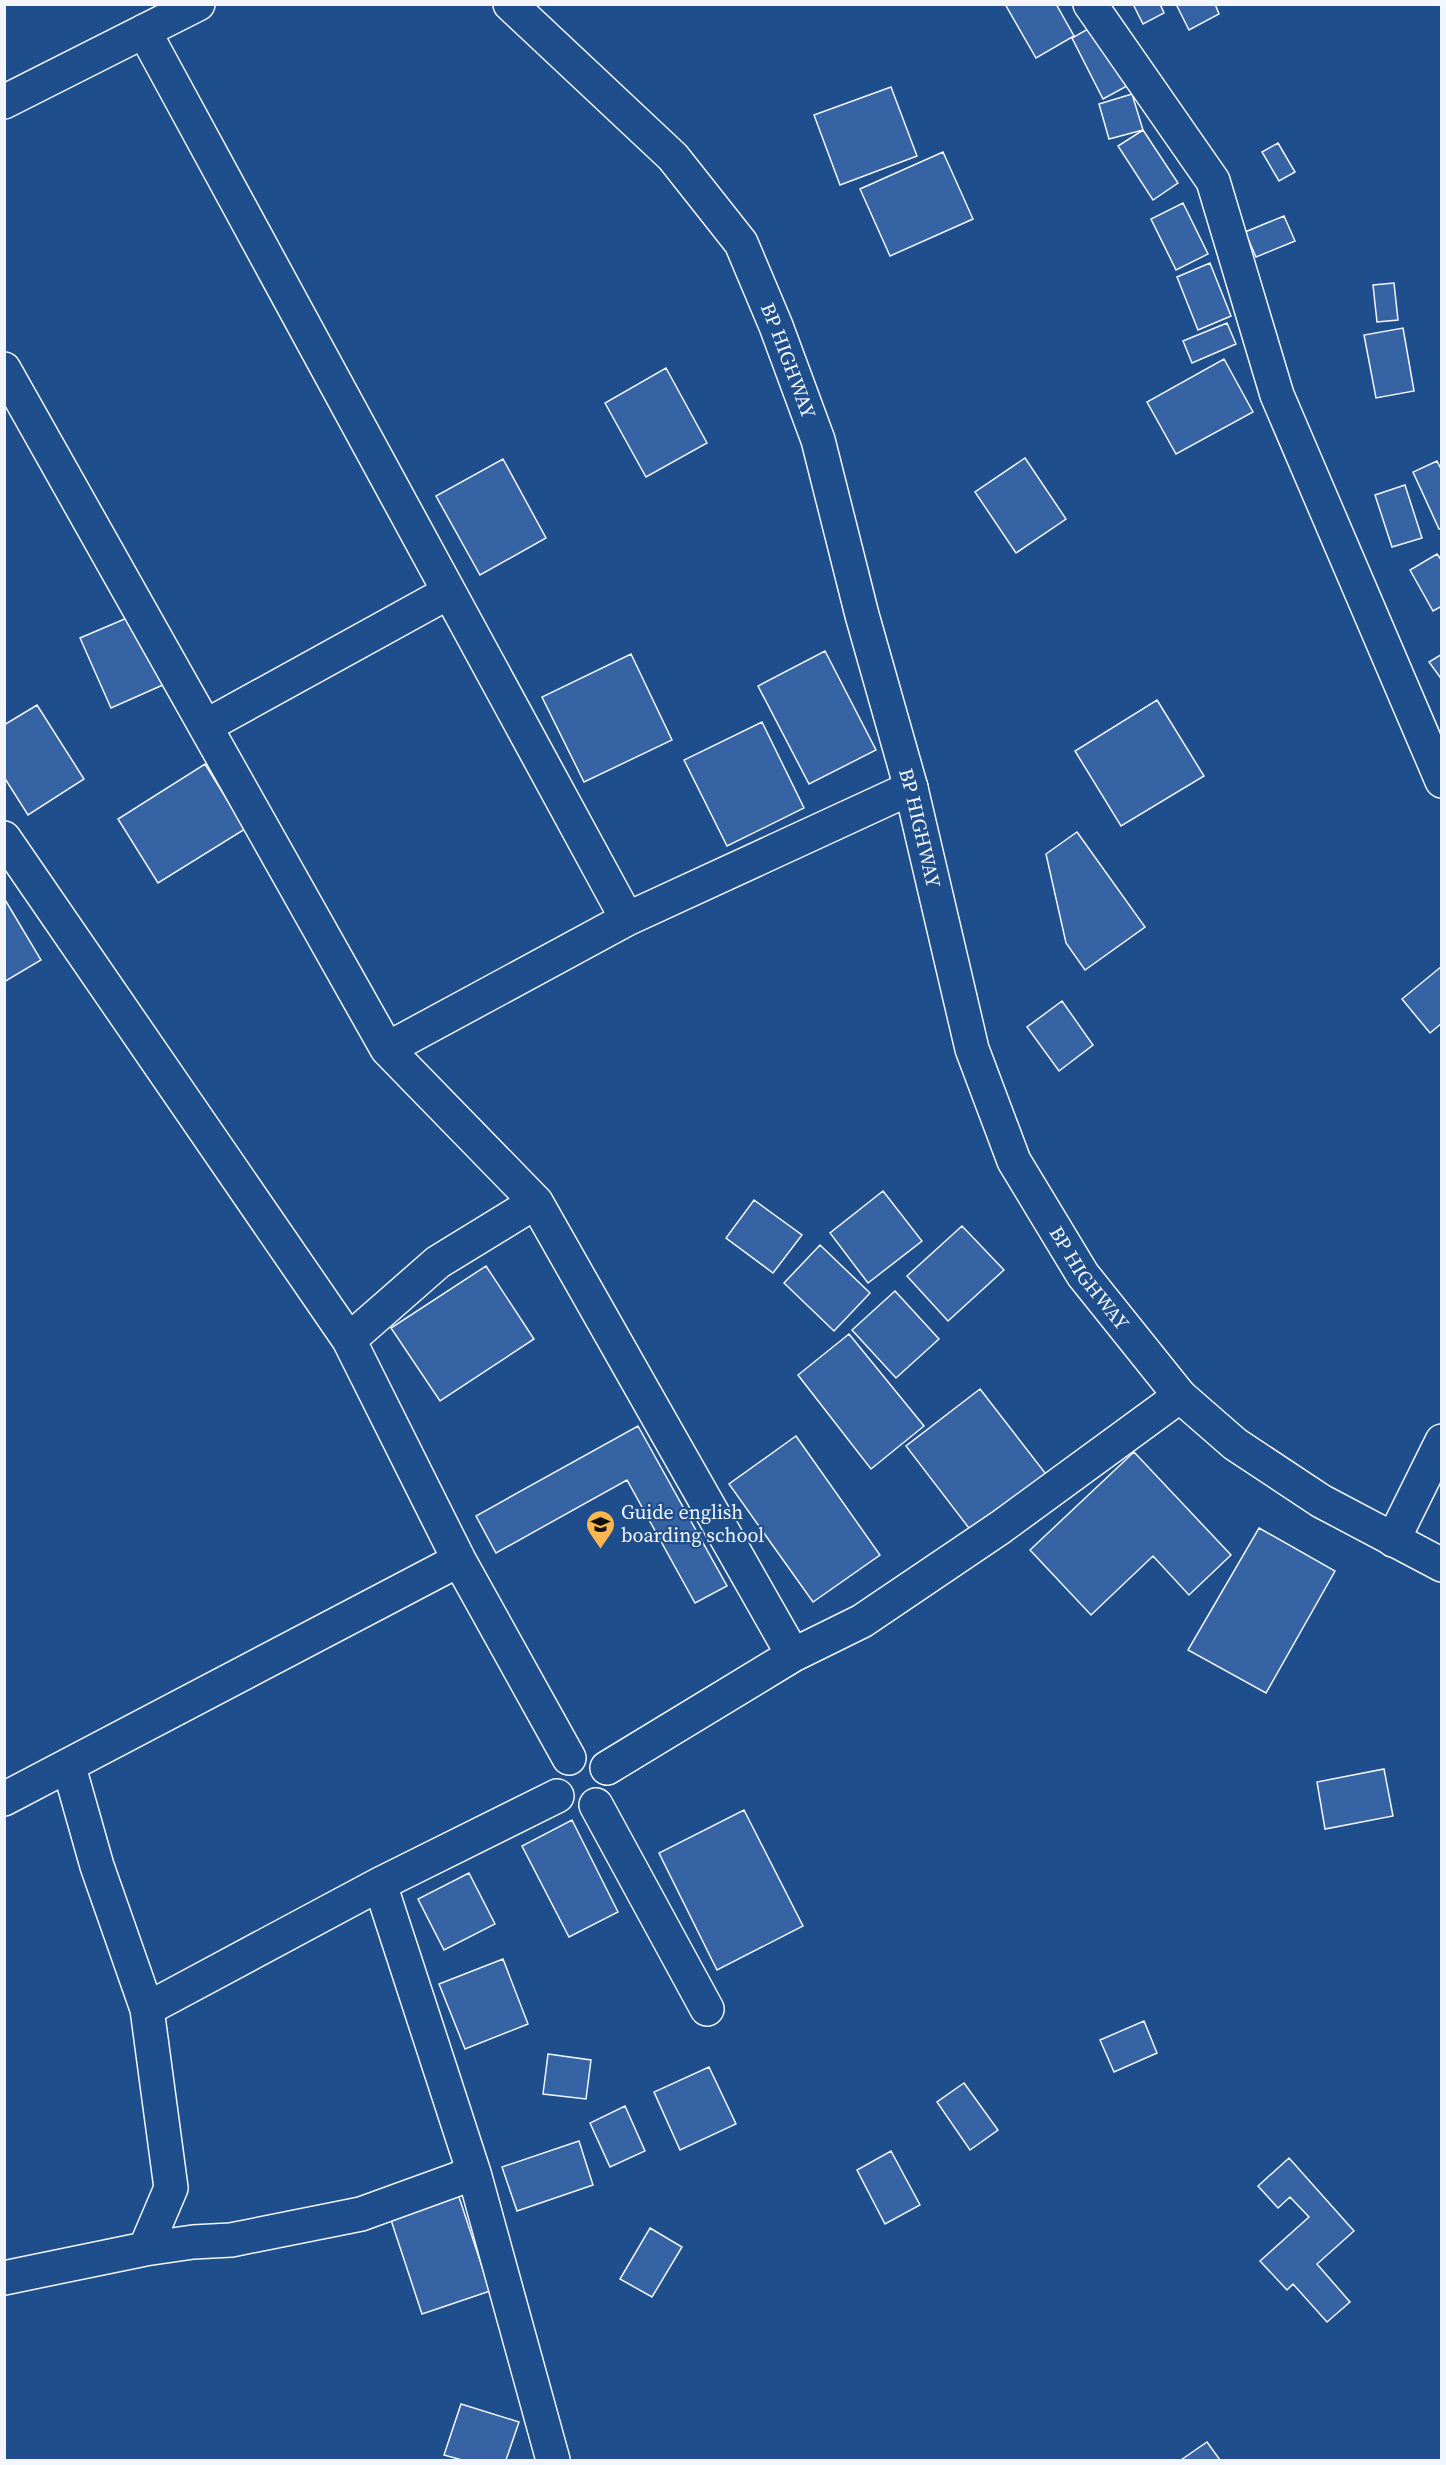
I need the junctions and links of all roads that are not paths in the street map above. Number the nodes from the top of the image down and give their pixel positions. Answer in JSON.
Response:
{"nodes":[{"id":1,"x":198,"y":4,"type":"edge"},
{"id":2,"x":510,"y":4,"type":"edge"},
{"id":3,"x":1090,"y":4,"type":"edge"},
{"id":4,"x":144,"y":31,"type":"junction"},
{"id":5,"x":4,"y":102,"type":"edge"},
{"id":6,"x":4,"y":369,"type":"edge"},
{"id":7,"x":449,"y":592,"type":"junction"},
{"id":8,"x":206,"y":726,"type":"junction"},
{"id":9,"x":1442,"y":781,"type":"edge"},
{"id":10,"x":911,"y":788,"type":"junction"},
{"id":11,"x":4,"y":838,"type":"edge"},
{"id":12,"x":627,"y":919,"type":"junction"},
{"id":13,"x":387,"y":1049,"type":"junction"},
{"id":14,"x":536,"y":1202,"type":"junction"},
{"id":15,"x":349,"y":1340,"type":"junction"},
{"id":16,"x":1180,"y":1395,"type":"junction"},
{"id":17,"x":1442,"y":1441,"type":"edge"},
{"id":18,"x":1393,"y":1540,"type":"junction"},
{"id":19,"x":459,"y":1560,"type":"junction"},
{"id":20,"x":1442,"y":1565,"type":"edge"},
{"id":21,"x":793,"y":1654,"type":"junction"},
{"id":22,"x":569,"y":1758,"type":"junction"},
{"id":23,"x":69,"y":1767,"type":"junction"},
{"id":24,"x":607,"y":1768,"type":"junction"},
{"id":25,"x":557,"y":1796,"type":"junction"},
{"id":26,"x":4,"y":1798,"type":"edge"},
{"id":27,"x":596,"y":1805,"type":"junction"},
{"id":28,"x":380,"y":1884,"type":"junction"},
{"id":29,"x":147,"y":2009,"type":"junction"},
{"id":30,"x":707,"y":2009,"type":"dead end"},
{"id":31,"x":474,"y":2173,"type":"junction"},
{"id":32,"x":145,"y":2248,"type":"junction"},
{"id":33,"x":4,"y":2278,"type":"edge"},
{"id":34,"x":553,"y":2460,"type":"edge"}],
"edges":[{"from":1,"to":4,"type":"main road"},
{"from":2,"to":10,"type":"main road","name":"BP HIGHWAY"},
{"from":3,"to":9,"type":"main road"},
{"from":4,"to":5,"type":"main road"},
{"from":4,"to":7,"type":"main road"},
{"from":6,"to":8,"type":"main road"},
{"from":7,"to":8,"type":"main road"},
{"from":7,"to":12,"type":"main road"},
{"from":8,"to":13,"type":"main road"},
{"from":10,"to":12,"type":"main road"},
{"from":10,"to":16,"type":"main road","name":"BP HIGHWAY"},
{"from":11,"to":15,"type":"main road"},
{"from":12,"to":13,"type":"main road"},
{"from":13,"to":14,"type":"main road"},
{"from":14,"to":15,"type":"main road"},
{"from":14,"to":21,"type":"main road"},
{"from":15,"to":19,"type":"main road"},
{"from":16,"to":18,"type":"main road","name":"BP HIGHWAY"},
{"from":16,"to":21,"type":"main road"},
{"from":17,"to":18,"type":"main road"},
{"from":18,"to":20,"type":"main road","name":"BP HIGHWAY"},
{"from":19,"to":22,"type":"main road"},
{"from":19,"to":23,"type":"main road"},
{"from":21,"to":24,"type":"main road"},
{"from":22,"to":24,"type":"main road"},
{"from":22,"to":25,"type":"main road"},
{"from":23,"to":26,"type":"main road"},
{"from":23,"to":29,"type":"main road"},
{"from":24,"to":27,"type":"main road"},
{"from":25,"to":27,"type":"main road"},
{"from":25,"to":28,"type":"main road"},
{"from":27,"to":30,"type":"main road"},
{"from":28,"to":29,"type":"main road"},
{"from":28,"to":31,"type":"main road"},
{"from":29,"to":32,"type":"main road"},
{"from":31,"to":32,"type":"main road"},
{"from":31,"to":34,"type":"main road"},
{"from":32,"to":33,"type":"main road"}]}
